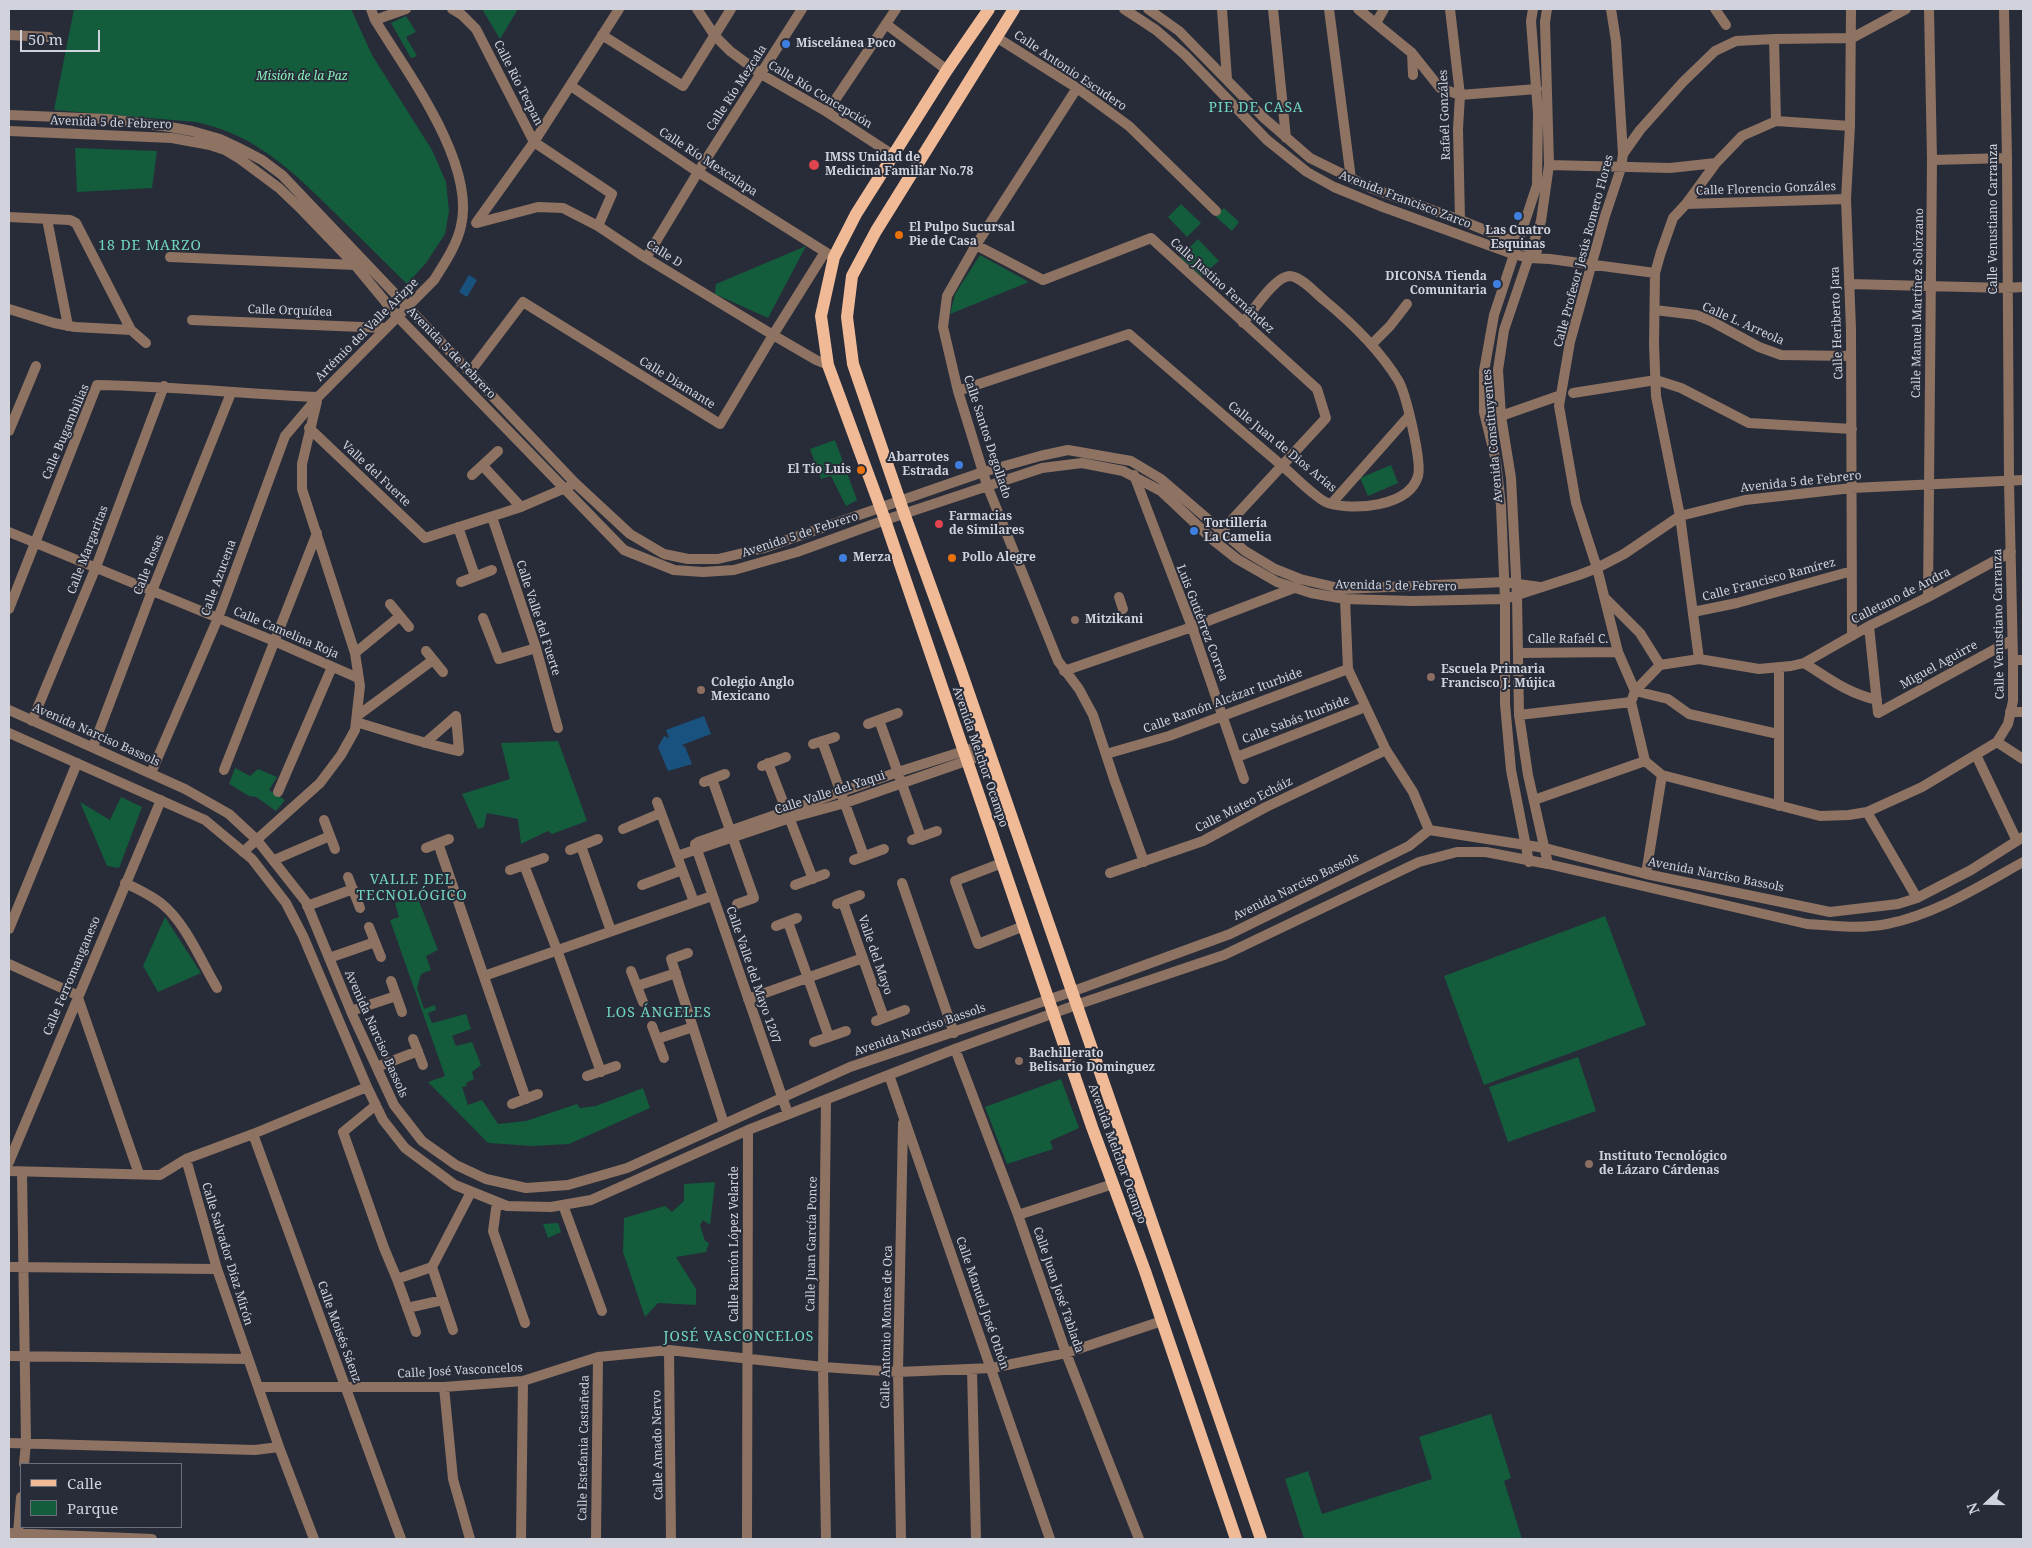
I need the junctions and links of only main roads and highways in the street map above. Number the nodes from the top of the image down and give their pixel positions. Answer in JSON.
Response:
{"nodes":[{"id":1,"x":989,"y":9,"type":"edge"},
{"id":2,"x":1014,"y":9,"type":"edge"},
{"id":3,"x":1166,"y":1264,"type":"junction"},
{"id":4,"x":1145,"y":1271,"type":"junction"},
{"id":5,"x":1236,"y":1539,"type":"edge"},
{"id":6,"x":1260,"y":1539,"type":"edge"}],
"edges":[{"from":1,"to":4,"type":"main road","name":"Avenida Melchor Ocampo"},
{"from":2,"to":3,"type":"main road","name":"Avenida Melchor Ocampo"},
{"from":3,"to":4,"type":"main road"},
{"from":3,"to":6,"type":"main road","name":"Avenida Melchor Ocampo"},
{"from":4,"to":5,"type":"main road","name":"Avenida Melchor Ocampo"}]}
